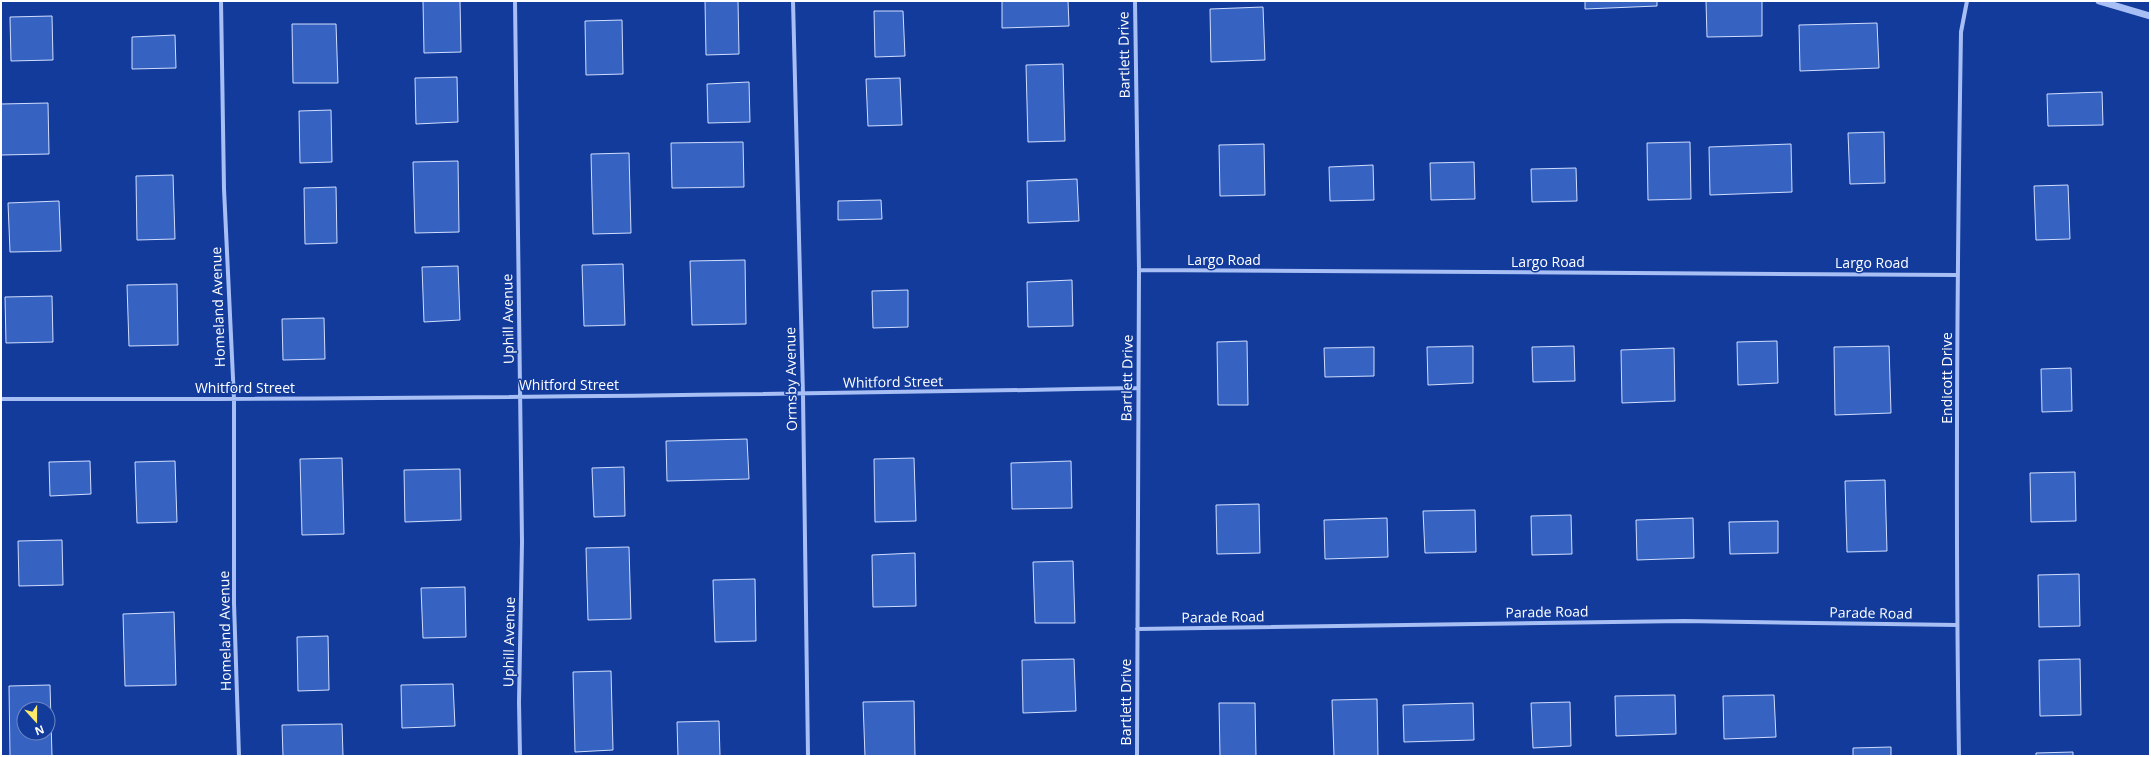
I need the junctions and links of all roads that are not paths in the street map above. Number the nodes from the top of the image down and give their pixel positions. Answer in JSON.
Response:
{"nodes":[{"id":1,"x":221,"y":1,"type":"edge"},
{"id":2,"x":515,"y":1,"type":"edge"},
{"id":3,"x":793,"y":1,"type":"edge"},
{"id":4,"x":1135,"y":1,"type":"edge"},
{"id":5,"x":1967,"y":1,"type":"edge"},
{"id":6,"x":2099,"y":1,"type":"edge"},
{"id":7,"x":2150,"y":16,"type":"edge"},
{"id":8,"x":1139,"y":270,"type":"junction"},
{"id":9,"x":1957,"y":275,"type":"junction"},
{"id":10,"x":1137,"y":388,"type":"junction"},
{"id":11,"x":802,"y":395,"type":"junction"},
{"id":12,"x":520,"y":397,"type":"junction"},
{"id":13,"x":1,"y":399,"type":"edge"},
{"id":14,"x":234,"y":400,"type":"junction"},
{"id":15,"x":1957,"y":625,"type":"junction"},
{"id":16,"x":1137,"y":629,"type":"junction"},
{"id":17,"x":239,"y":756,"type":"edge"},
{"id":18,"x":520,"y":756,"type":"edge"},
{"id":19,"x":808,"y":756,"type":"edge"},
{"id":20,"x":1137,"y":756,"type":"edge"},
{"id":21,"x":1959,"y":756,"type":"edge"}],
"edges":[{"from":1,"to":14,"type":"street","name":"Homeland Avenue"},
{"from":2,"to":12,"type":"street","name":"Uphill Avenue"},
{"from":3,"to":11,"type":"street","name":"Ormsby Avenue"},
{"from":4,"to":8,"type":"street","name":"Bartlett Drive"},
{"from":5,"to":9,"type":"street","name":"Endicott Drive"},
{"from":6,"to":7,"type":"street"},
{"from":8,"to":9,"type":"street","name":"Largo Road"},
{"from":8,"to":10,"type":"street","name":"Bartlett Drive"},
{"from":9,"to":15,"type":"street","name":"Endicott Drive"},
{"from":10,"to":11,"type":"street","name":"Whitford Street"},
{"from":10,"to":16,"type":"street","name":"Bartlett Drive"},
{"from":11,"to":12,"type":"street","name":"Whitford Street"},
{"from":11,"to":19,"type":"street","name":"Ormsby Avenue"},
{"from":12,"to":14,"type":"street","name":"Whitford Street"},
{"from":12,"to":18,"type":"street","name":"Uphill Avenue"},
{"from":13,"to":14,"type":"street","name":"Whitford Street"},
{"from":14,"to":17,"type":"street","name":"Homeland Avenue"},
{"from":15,"to":16,"type":"street","name":"Parade Road"},
{"from":15,"to":21,"type":"street","name":"Endicott Drive"},
{"from":16,"to":20,"type":"street","name":"Bartlett Drive"}]}
